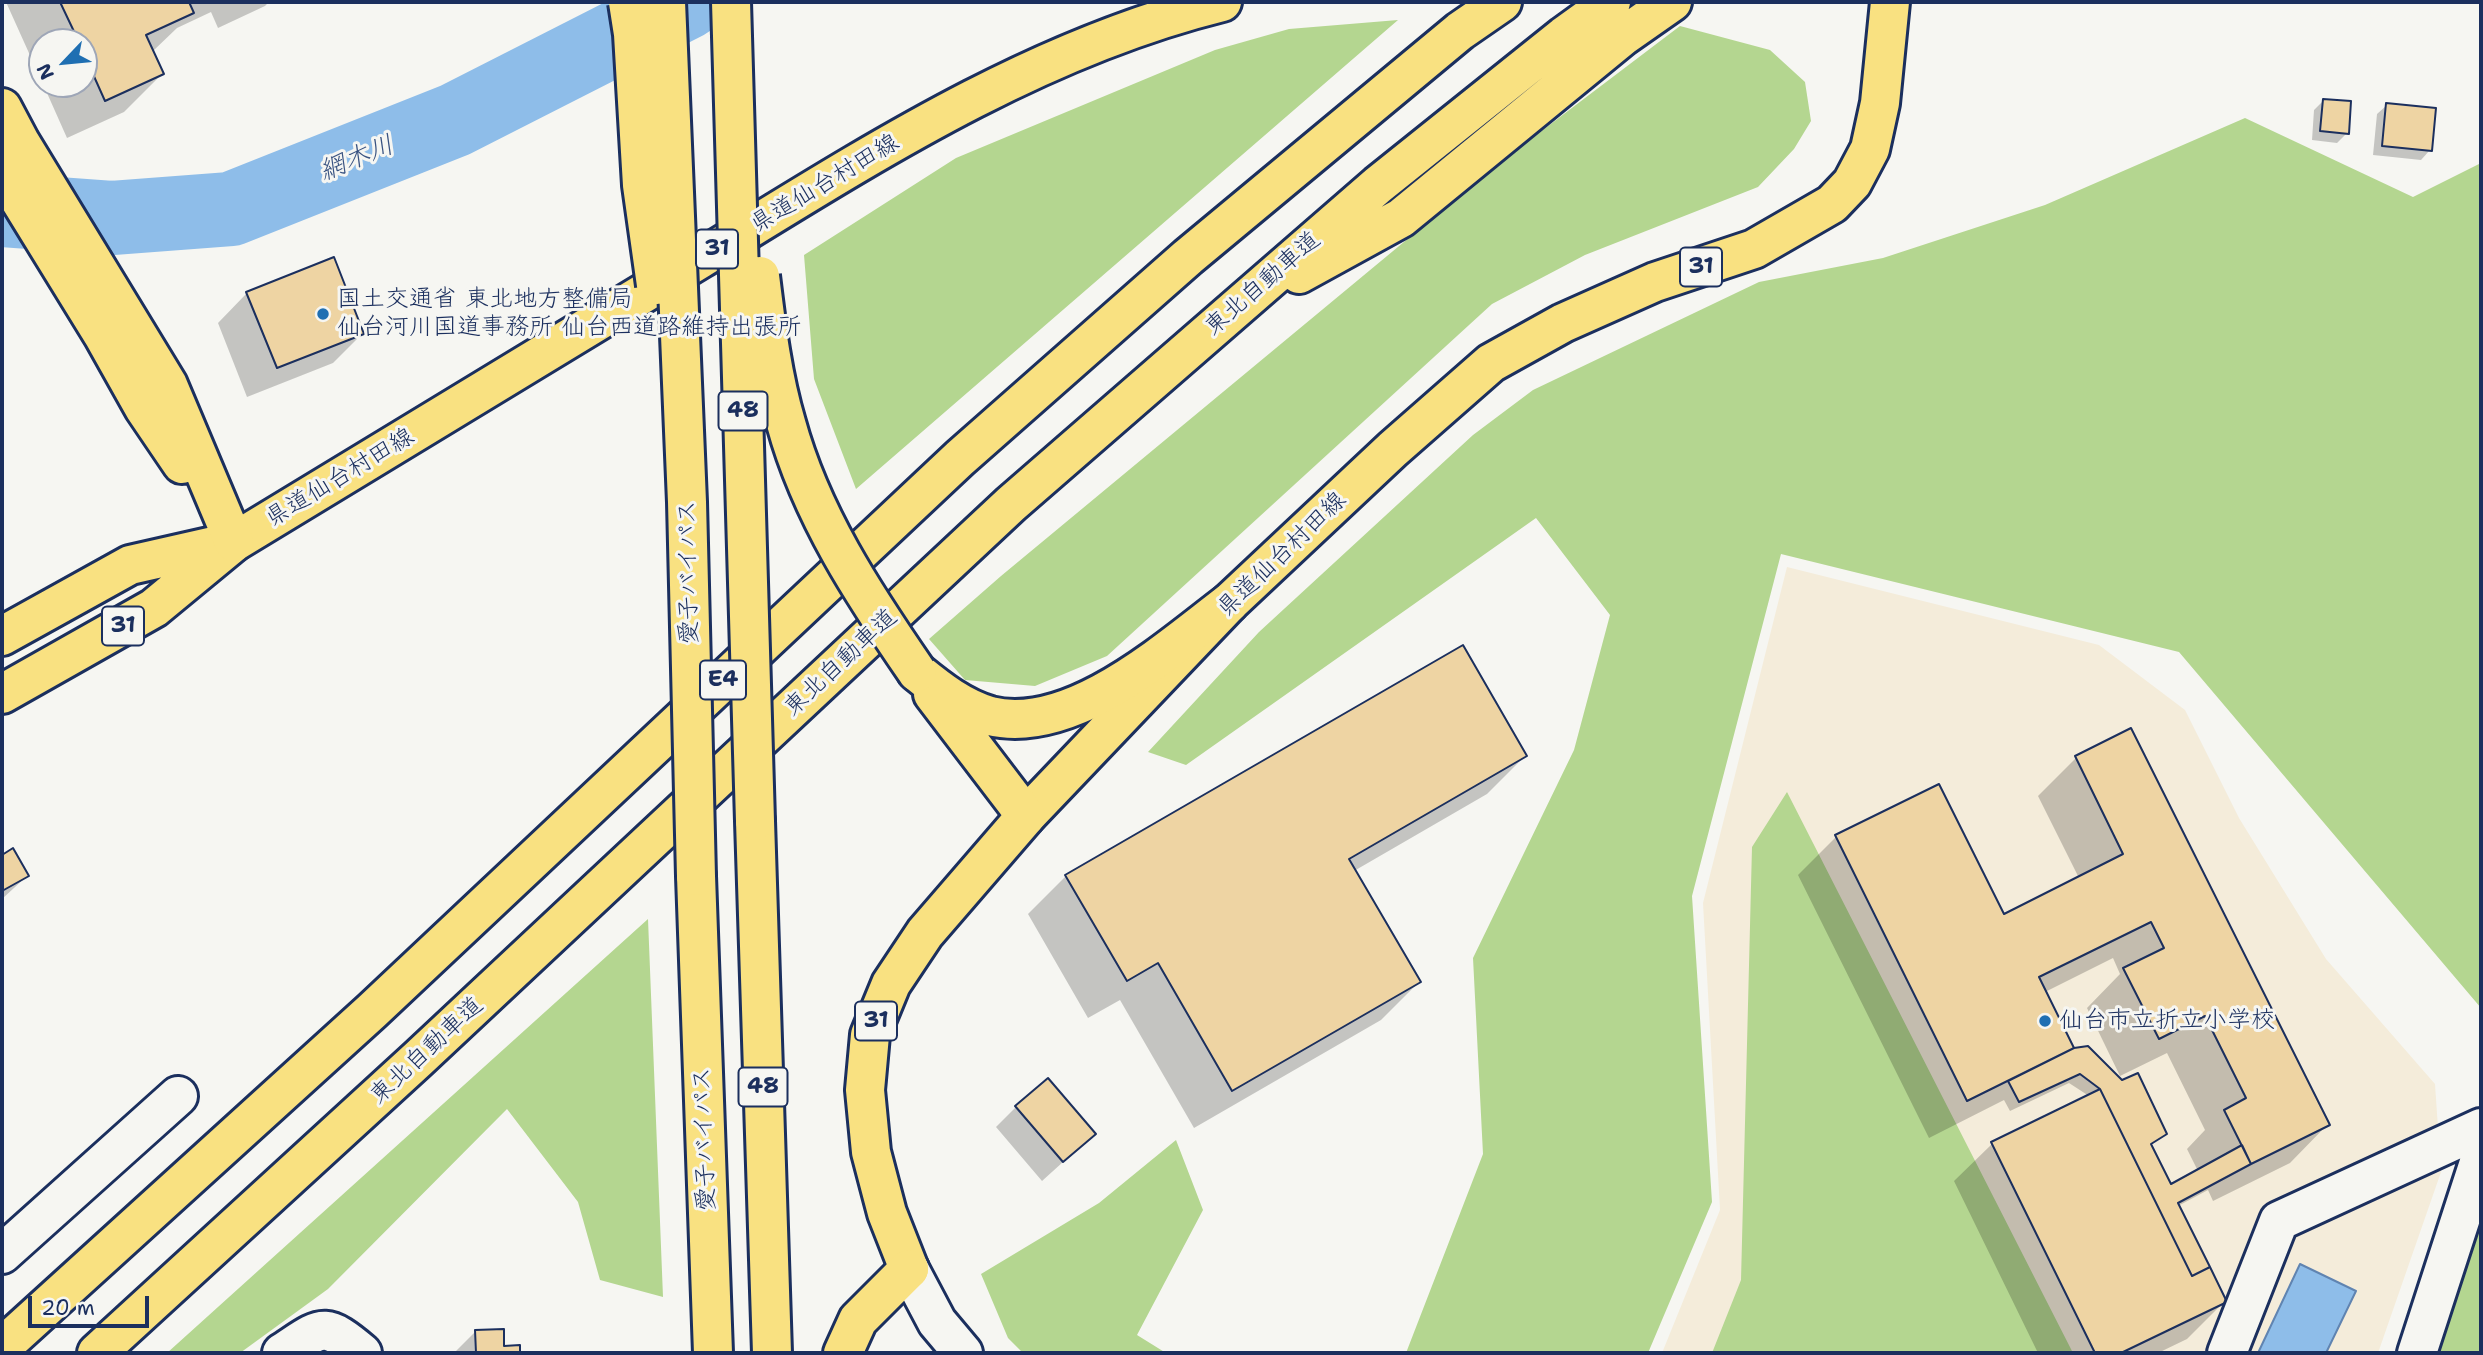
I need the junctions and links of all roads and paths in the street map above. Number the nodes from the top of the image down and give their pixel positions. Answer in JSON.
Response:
{"nodes":[{"id":1,"x":628,"y":2,"type":"edge"},
{"id":2,"x":666,"y":2,"type":"edge"},
{"id":3,"x":731,"y":2,"type":"edge"},
{"id":4,"x":1222,"y":2,"type":"edge"},
{"id":5,"x":1494,"y":2,"type":"edge"},
{"id":6,"x":1502,"y":2,"type":"edge"},
{"id":7,"x":1672,"y":2,"type":"edge"},
{"id":8,"x":1890,"y":2,"type":"edge"},
{"id":9,"x":1616,"y":19,"type":"edge"},
{"id":10,"x":1460,"y":31,"type":"junction"},
{"id":11,"x":2,"y":108,"type":"edge"},
{"id":12,"x":11,"y":157,"type":"edge"},
{"id":13,"x":1231,"y":312,"type":"junction"},
{"id":14,"x":687,"y":502,"type":"junction"},
{"id":15,"x":234,"y":542,"type":"junction"},
{"id":16,"x":1229,"y":603,"type":"junction"},
{"id":17,"x":2,"y":636,"type":"edge"},
{"id":18,"x":917,"y":673,"type":"junction"},
{"id":19,"x":2,"y":694,"type":"edge"},
{"id":20,"x":1026,"y":816,"type":"junction"},
{"id":21,"x":178,"y":1096,"type":"dead end"},
{"id":22,"x":2481,"y":1128,"type":"edge"},
{"id":23,"x":2481,"y":1156,"type":"edge"},
{"id":24,"x":2,"y":1254,"type":"edge"},
{"id":25,"x":909,"y":1269,"type":"junction"},
{"id":26,"x":2,"y":1347,"type":"edge"},
{"id":27,"x":97,"y":1353,"type":"edge"},
{"id":28,"x":282,"y":1353,"type":"edge"},
{"id":29,"x":362,"y":1353,"type":"edge"},
{"id":30,"x":713,"y":1353,"type":"edge"},
{"id":31,"x":772,"y":1353,"type":"edge"},
{"id":32,"x":843,"y":1353,"type":"edge"},
{"id":33,"x":964,"y":1353,"type":"edge"},
{"id":34,"x":2227,"y":1353,"type":"edge"},
{"id":35,"x":2417,"y":1353,"type":"edge"}],
"edges":[{"from":1,"to":14,"type":"main road","bridge":true},
{"from":2,"to":14,"type":"main road","name":"愛子バイパス","number":"48","bridge":true},
{"from":3,"to":18,"type":"main road","bridge":true},
{"from":3,"to":31,"type":"main road","number":"48","bridge":true},
{"from":4,"to":15,"type":"main road","name":"県道仙台村田線","number":"31"},
{"from":5,"to":10,"type":"main road"},
{"from":6,"to":10,"type":"main road"},
{"from":7,"to":9,"type":"main road"},
{"from":8,"to":16,"type":"main road","name":"県道仙台村田線","number":"31"},
{"from":9,"to":13,"type":"main road"},
{"from":9,"to":13,"type":"main road","name":"東北自動車道"},
{"from":10,"to":26,"type":"main road","number":"E4"},
{"from":11,"to":12,"type":"main road"},
{"from":12,"to":15,"type":"main road"},
{"from":13,"to":27,"type":"main road","name":"東北自動車道"},
{"from":14,"to":30,"type":"main road","name":"愛子バイパス","number":"48","bridge":true},
{"from":15,"to":17,"type":"main road","name":"県道仙台村田線","number":"31"},
{"from":15,"to":19,"type":"main road","name":"県道仙台村田線","number":"31"},
{"from":16,"to":18,"type":"main road"},
{"from":16,"to":20,"type":"main road","name":"県道仙台村田線","number":"31"},
{"from":18,"to":20,"type":"main road"},
{"from":20,"to":25,"type":"main road","name":"県道仙台村田線","number":"31"},
{"from":21,"to":24,"type":"street"},
{"from":22,"to":34,"type":"street"},
{"from":23,"to":35,"type":"street"},
{"from":25,"to":32,"type":"main road"},
{"from":25,"to":33,"type":"street"},
{"from":28,"to":29,"type":"street"}]}
